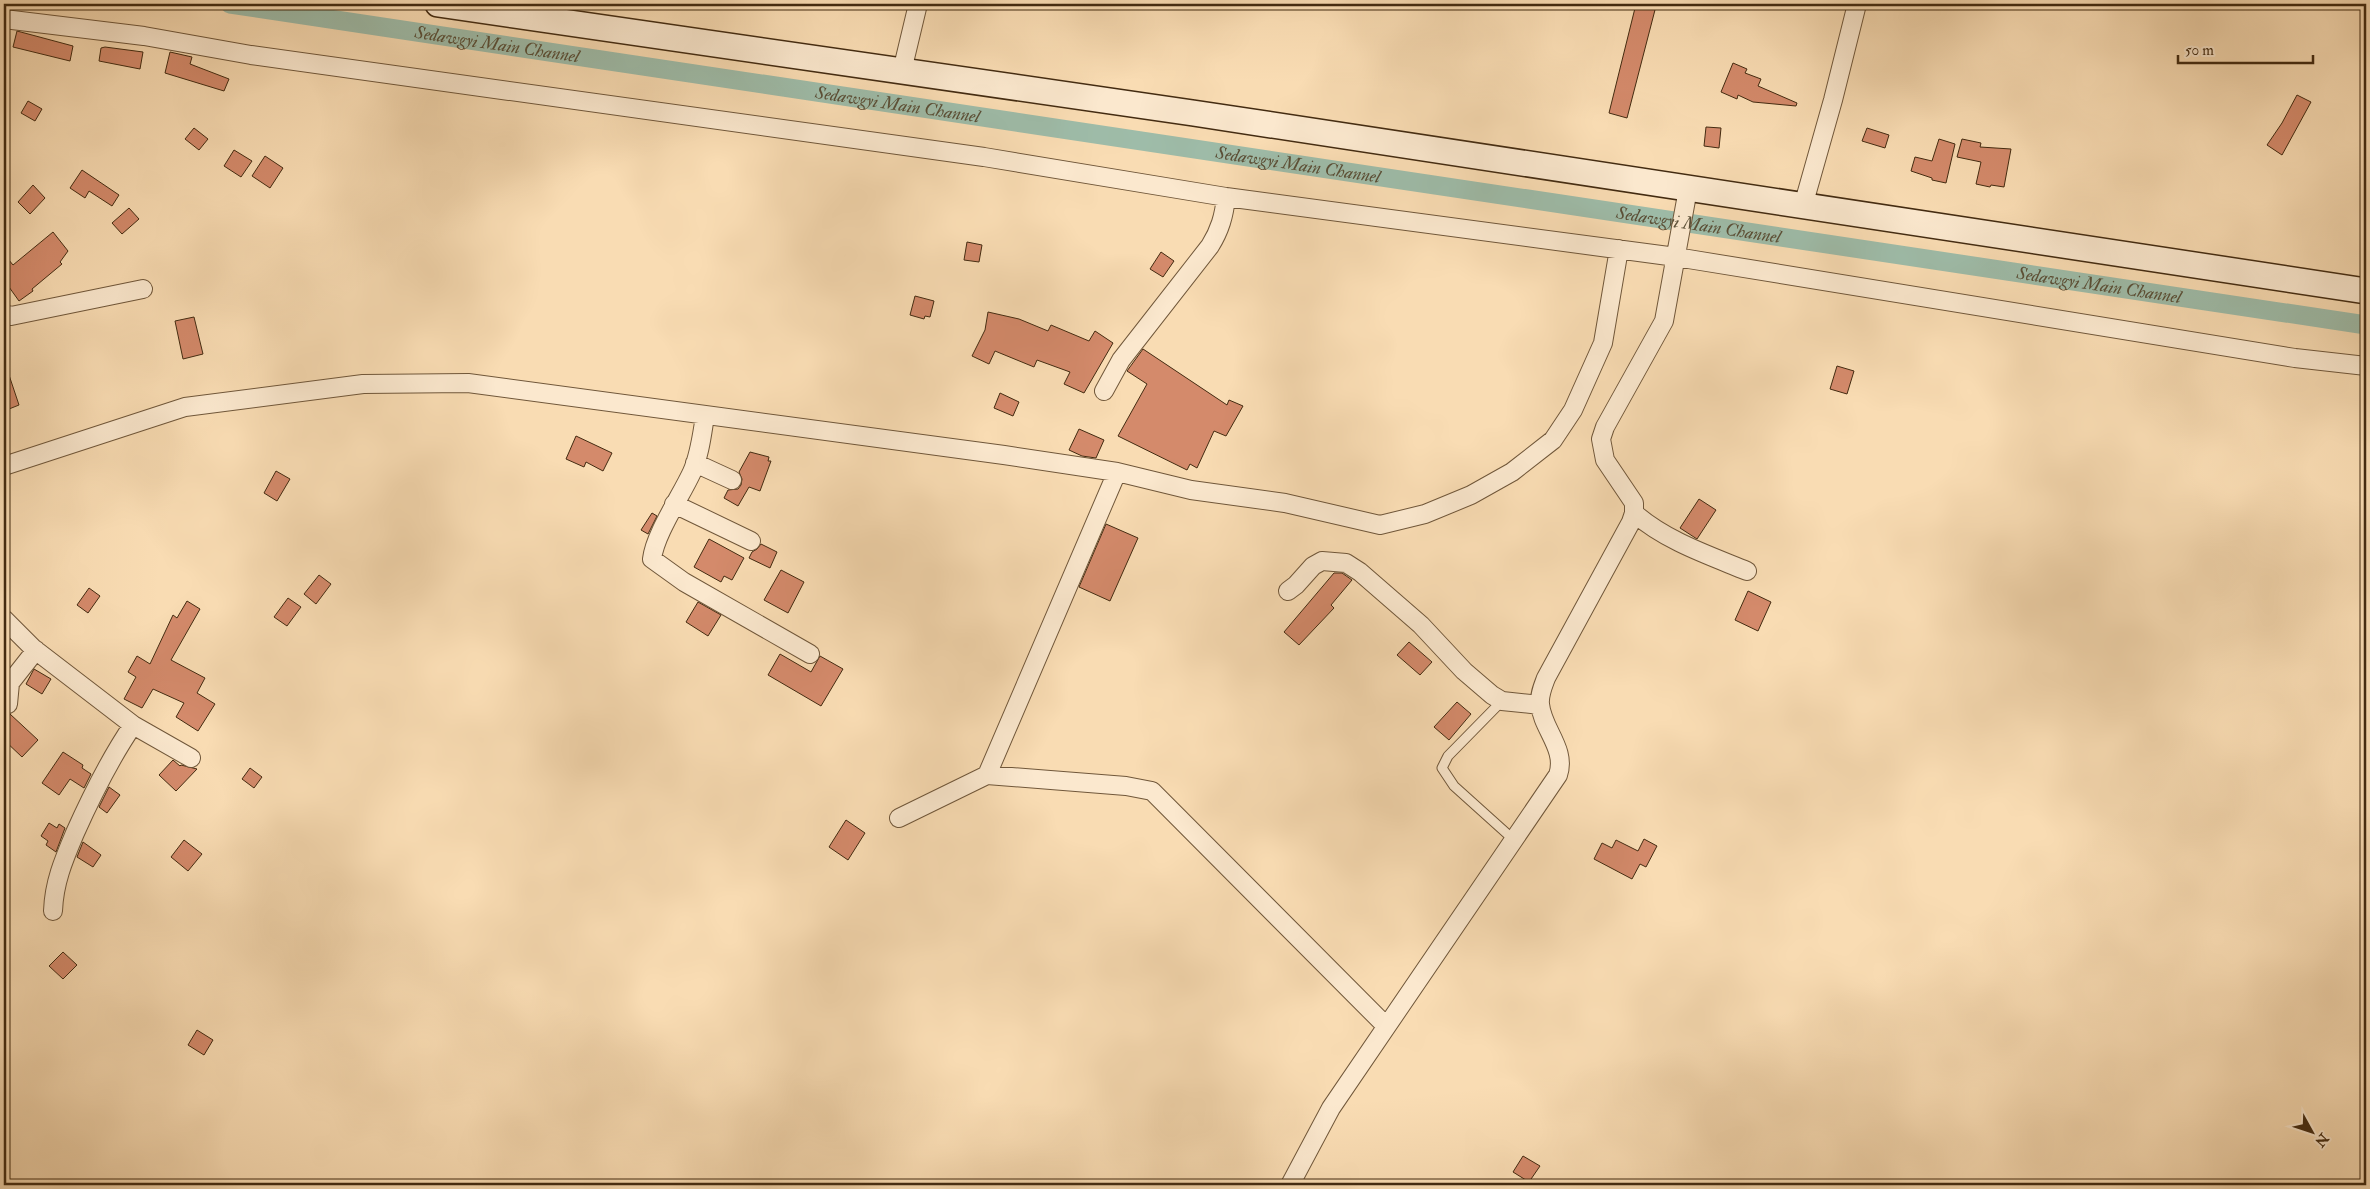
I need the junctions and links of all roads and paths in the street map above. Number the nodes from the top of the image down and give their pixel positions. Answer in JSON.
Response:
{"nodes":[{"id":1,"x":438,"y":4,"type":"edge"},
{"id":2,"x":918,"y":4,"type":"edge"},
{"id":3,"x":1857,"y":4,"type":"edge"},
{"id":4,"x":4,"y":19,"type":"edge"},
{"id":5,"x":902,"y":71,"type":"junction"},
{"id":6,"x":1688,"y":193,"type":"junction"},
{"id":7,"x":1226,"y":197,"type":"junction"},
{"id":8,"x":1803,"y":206,"type":"junction"},
{"id":9,"x":1619,"y":249,"type":"junction"},
{"id":10,"x":1677,"y":252,"type":"junction"},
{"id":11,"x":143,"y":289,"type":"dead end"},
{"id":12,"x":2366,"y":290,"type":"edge"},
{"id":13,"x":4,"y":314,"type":"edge"},
{"id":14,"x":2366,"y":366,"type":"edge"},
{"id":15,"x":1104,"y":391,"type":"dead end"},
{"id":16,"x":705,"y":416,"type":"junction"},
{"id":17,"x":695,"y":463,"type":"junction"},
{"id":18,"x":4,"y":466,"type":"edge"},
{"id":19,"x":1117,"y":472,"type":"junction"},
{"id":20,"x":732,"y":480,"type":"dead end"},
{"id":21,"x":674,"y":504,"type":"junction"},
{"id":22,"x":1634,"y":513,"type":"junction"},
{"id":23,"x":751,"y":541,"type":"dead end"},
{"id":24,"x":1747,"y":571,"type":"dead end"},
{"id":25,"x":1288,"y":591,"type":"dead end"},
{"id":26,"x":4,"y":619,"type":"edge"},
{"id":27,"x":36,"y":650,"type":"junction"},
{"id":28,"x":810,"y":654,"type":"dead end"},
{"id":29,"x":1502,"y":701,"type":"junction"},
{"id":30,"x":8,"y":704,"type":"dead end"},
{"id":31,"x":1540,"y":705,"type":"junction"},
{"id":32,"x":133,"y":725,"type":"junction"},
{"id":33,"x":191,"y":758,"type":"dead end"},
{"id":34,"x":987,"y":775,"type":"junction"},
{"id":35,"x":899,"y":818,"type":"dead end"},
{"id":36,"x":1514,"y":840,"type":"junction"},
{"id":37,"x":53,"y":910,"type":"dead end"},
{"id":38,"x":1386,"y":1026,"type":"junction"},
{"id":39,"x":1290,"y":1185,"type":"edge"}],
"edges":[{"from":1,"to":5,"type":"street"},
{"from":2,"to":5,"type":"street"},
{"from":3,"to":8,"type":"street"},
{"from":4,"to":7,"type":"street"},
{"from":5,"to":6,"type":"street"},
{"from":6,"to":8,"type":"street"},
{"from":6,"to":10,"type":"street"},
{"from":7,"to":9,"type":"street"},
{"from":7,"to":15,"type":"street"},
{"from":8,"to":12,"type":"street"},
{"from":9,"to":10,"type":"street"},
{"from":9,"to":19,"type":"street"},
{"from":10,"to":14,"type":"street"},
{"from":10,"to":22,"type":"street"},
{"from":11,"to":13,"type":"street"},
{"from":16,"to":17,"type":"street"},
{"from":16,"to":18,"type":"street"},
{"from":16,"to":19,"type":"street"},
{"from":17,"to":20,"type":"street"},
{"from":17,"to":21,"type":"street"},
{"from":19,"to":34,"type":"street"},
{"from":21,"to":23,"type":"street"},
{"from":21,"to":28,"type":"street"},
{"from":22,"to":24,"type":"street"},
{"from":22,"to":31,"type":"street"},
{"from":25,"to":29,"type":"street"},
{"from":26,"to":27,"type":"street"},
{"from":27,"to":30,"type":"street"},
{"from":27,"to":32,"type":"street"},
{"from":29,"to":31,"type":"street"},
{"from":29,"to":36,"type":"lane"},
{"from":31,"to":36,"type":"street"},
{"from":32,"to":33,"type":"street"},
{"from":32,"to":37,"type":"street"},
{"from":34,"to":35,"type":"street"},
{"from":34,"to":38,"type":"street"},
{"from":36,"to":38,"type":"street"},
{"from":38,"to":39,"type":"street"}]}
